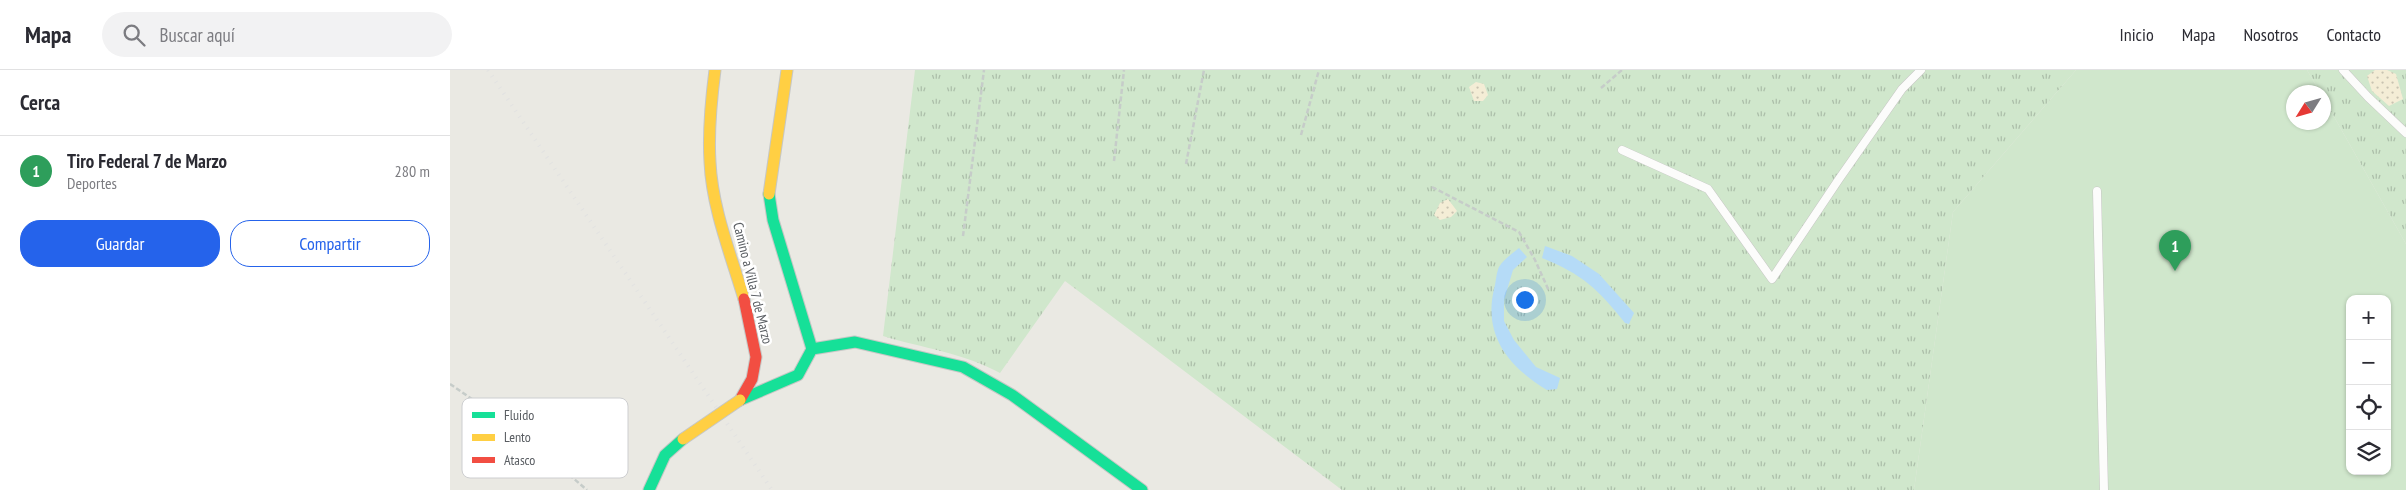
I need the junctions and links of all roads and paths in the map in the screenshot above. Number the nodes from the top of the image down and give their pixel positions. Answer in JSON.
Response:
{"nodes":[{"id":1,"x":715,"y":70,"type":"edge"},
{"id":2,"x":787,"y":70,"type":"edge"},
{"id":3,"x":984,"y":70,"type":"edge"},
{"id":4,"x":1124,"y":70,"type":"edge"},
{"id":5,"x":1204,"y":70,"type":"edge"},
{"id":6,"x":1319,"y":70,"type":"edge"},
{"id":7,"x":1622,"y":70,"type":"edge"},
{"id":8,"x":1921,"y":70,"type":"edge"},
{"id":9,"x":2343,"y":70,"type":"edge"},
{"id":10,"x":1600,"y":88,"type":"dead end"},
{"id":11,"x":2406,"y":133,"type":"edge"},
{"id":12,"x":1301,"y":136,"type":"dead end"},
{"id":13,"x":1622,"y":150,"type":"dead end"},
{"id":14,"x":1114,"y":161,"type":"dead end"},
{"id":15,"x":1186,"y":164,"type":"dead end"},
{"id":16,"x":1432,"y":186,"type":"dead end"},
{"id":17,"x":2096,"y":191,"type":"dead end"},
{"id":18,"x":963,"y":236,"type":"dead end"},
{"id":19,"x":1549,"y":290,"type":"dead end"},
{"id":20,"x":812,"y":349,"type":"junction"},
{"id":21,"x":450,"y":384,"type":"edge"},
{"id":22,"x":470,"y":398,"type":"edge"},
{"id":23,"x":740,"y":400,"type":"junction"},
{"id":24,"x":573,"y":478,"type":"edge"},
{"id":25,"x":587,"y":490,"type":"edge"},
{"id":26,"x":649,"y":490,"type":"edge"},
{"id":27,"x":1142,"y":490,"type":"edge"},
{"id":28,"x":2104,"y":490,"type":"edge"}],
"edges":[{"from":1,"to":23,"type":"street","name":"Camino a Villa 7 de Marzo"},
{"from":2,"to":20,"type":"street"},
{"from":3,"to":18,"type":"path"},
{"from":4,"to":14,"type":"path"},
{"from":5,"to":15,"type":"path"},
{"from":6,"to":12,"type":"path"},
{"from":7,"to":10,"type":"path"},
{"from":8,"to":13,"type":"lane"},
{"from":9,"to":11,"type":"lane"},
{"from":16,"to":19,"type":"path"},
{"from":17,"to":28,"type":"lane"},
{"from":20,"to":23,"type":"street"},
{"from":20,"to":27,"type":"street"},
{"from":21,"to":22,"type":"path"},
{"from":23,"to":26,"type":"street","name":"Camino a Villa 7 de Marzo","bridge":true},
{"from":24,"to":25,"type":"path"}]}
